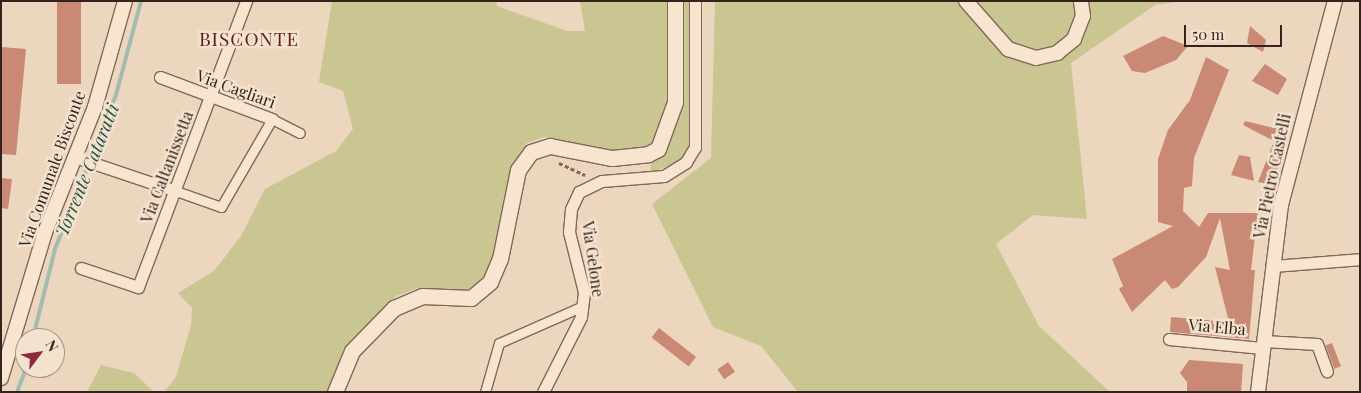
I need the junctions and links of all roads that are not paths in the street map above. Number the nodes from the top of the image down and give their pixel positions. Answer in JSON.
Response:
{"nodes":[{"id":1,"x":125,"y":1,"type":"edge"},
{"id":2,"x":245,"y":1,"type":"edge"},
{"id":3,"x":675,"y":1,"type":"edge"},
{"id":4,"x":694,"y":1,"type":"edge"},
{"id":5,"x":966,"y":1,"type":"edge"},
{"id":6,"x":1081,"y":1,"type":"edge"},
{"id":7,"x":1335,"y":1,"type":"edge"},
{"id":8,"x":160,"y":78,"type":"dead end"},
{"id":9,"x":210,"y":98,"type":"junction"},
{"id":10,"x":272,"y":119,"type":"junction"},
{"id":11,"x":300,"y":133,"type":"dead end"},
{"id":12,"x":79,"y":158,"type":"junction"},
{"id":13,"x":176,"y":191,"type":"junction"},
{"id":14,"x":1360,"y":259,"type":"edge"},
{"id":15,"x":1272,"y":266,"type":"junction"},
{"id":16,"x":81,"y":268,"type":"dead end"},
{"id":17,"x":583,"y":306,"type":"junction"},
{"id":18,"x":1169,"y":339,"type":"dead end"},
{"id":19,"x":1263,"y":345,"type":"junction"},
{"id":20,"x":1327,"y":371,"type":"dead end"},
{"id":21,"x":1,"y":378,"type":"edge"},
{"id":22,"x":336,"y":392,"type":"edge"},
{"id":23,"x":485,"y":392,"type":"edge"},
{"id":24,"x":543,"y":392,"type":"edge"},
{"id":25,"x":1258,"y":392,"type":"edge"}],
"edges":[{"from":1,"to":12,"type":"street","name":"Via Comunale Bisconte"},
{"from":2,"to":9,"type":"street","name":"Via Caltanissetta"},
{"from":3,"to":22,"type":"main road"},
{"from":4,"to":17,"type":"street","name":"Via Gelone"},
{"from":5,"to":6,"type":"street"},
{"from":7,"to":15,"type":"street","name":"Via Pietro Castelli"},
{"from":8,"to":9,"type":"street","name":"Via Cagliari"},
{"from":9,"to":10,"type":"street","name":"Via Cagliari"},
{"from":9,"to":13,"type":"street","name":"Via Caltanissetta"},
{"from":10,"to":11,"type":"street","name":"Via Cagliari"},
{"from":10,"to":13,"type":"street"},
{"from":12,"to":13,"type":"street"},
{"from":12,"to":21,"type":"street","name":"Via Comunale Bisconte"},
{"from":13,"to":16,"type":"street","name":"Via Caltanissetta"},
{"from":14,"to":15,"type":"street"},
{"from":15,"to":19,"type":"street","name":"Via Pietro Castelli"},
{"from":17,"to":23,"type":"street"},
{"from":17,"to":24,"type":"street","name":"Via Gelone"},
{"from":18,"to":19,"type":"street","name":"Via Elba"},
{"from":19,"to":20,"type":"street","name":"Via Elba"},
{"from":19,"to":25,"type":"street","name":"Via Pietro Castelli"}]}
